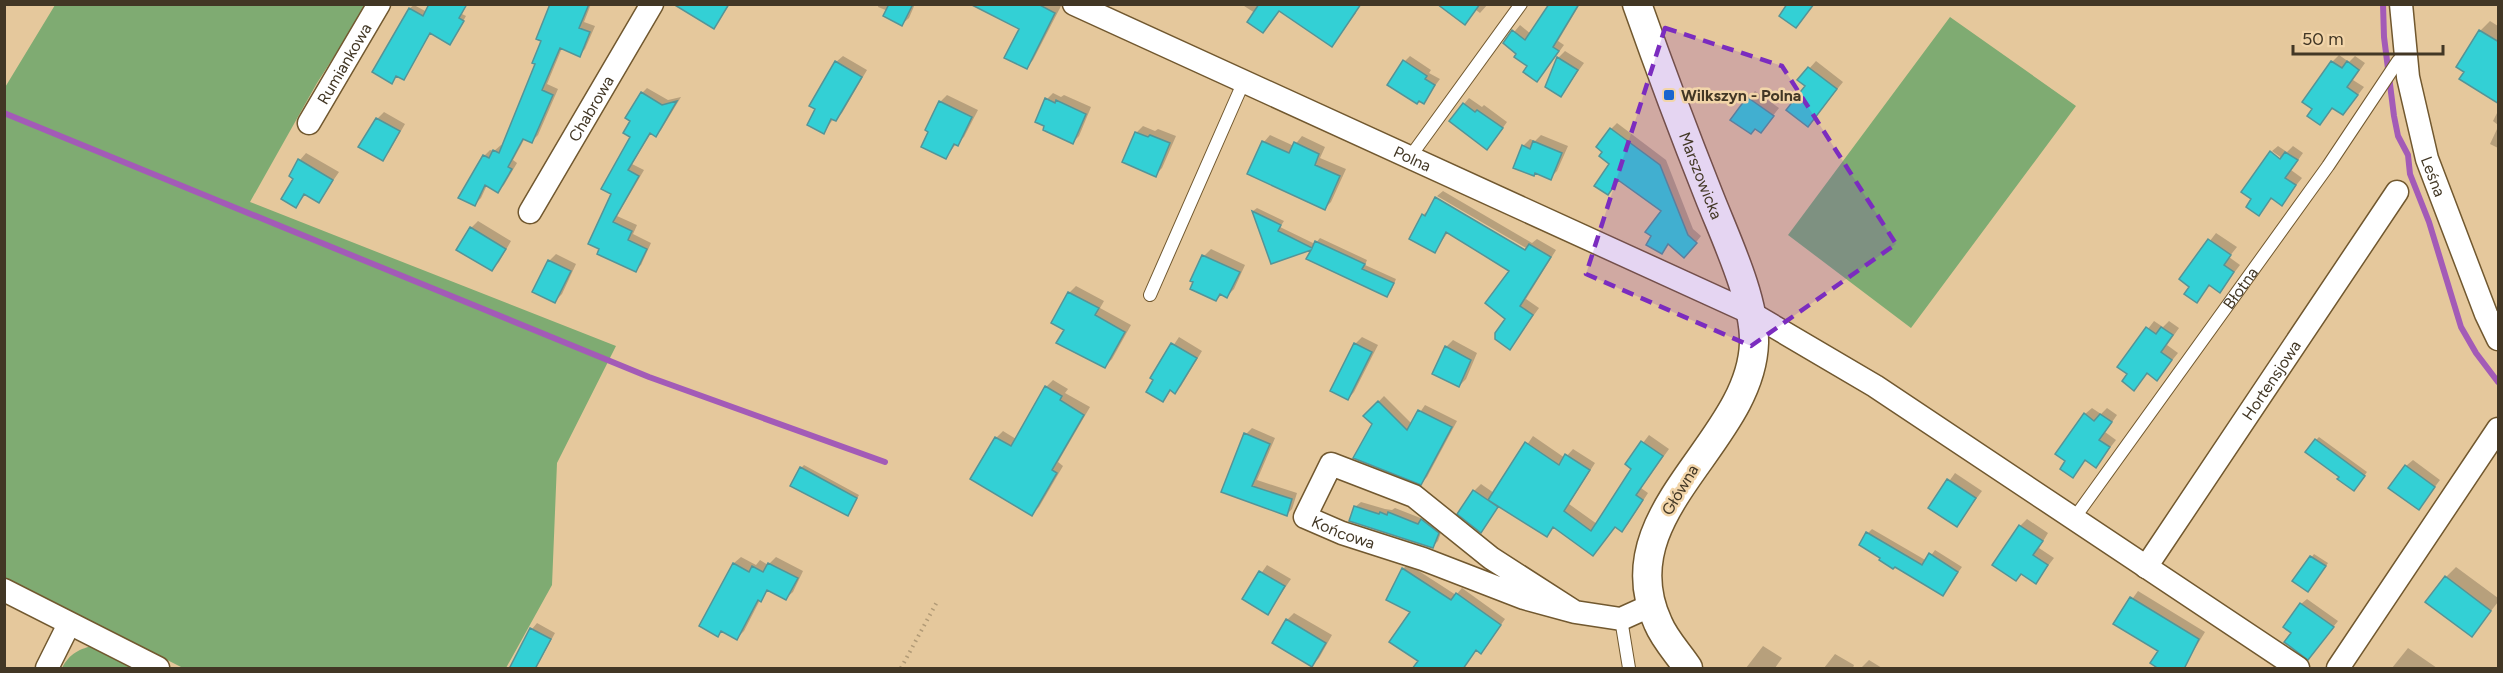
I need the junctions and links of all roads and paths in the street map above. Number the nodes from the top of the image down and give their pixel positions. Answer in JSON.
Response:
{"nodes":[{"id":1,"x":379,"y":4,"type":"edge"},
{"id":2,"x":652,"y":4,"type":"edge"},
{"id":3,"x":1074,"y":4,"type":"edge"},
{"id":4,"x":1521,"y":4,"type":"edge"},
{"id":5,"x":1637,"y":4,"type":"edge"},
{"id":6,"x":2401,"y":4,"type":"edge"},
{"id":7,"x":2406,"y":56,"type":"junction"},
{"id":8,"x":1244,"y":81,"type":"junction"},
{"id":9,"x":309,"y":123,"type":"dead end"},
{"id":10,"x":1410,"y":157,"type":"junction"},
{"id":11,"x":2397,"y":192,"type":"dead end"},
{"id":12,"x":530,"y":212,"type":"dead end"},
{"id":13,"x":1150,"y":295,"type":"dead end"},
{"id":14,"x":1751,"y":313,"type":"junction"},
{"id":15,"x":2499,"y":339,"type":"edge"},
{"id":16,"x":2499,"y":429,"type":"edge"},
{"id":17,"x":2073,"y":520,"type":"junction"},
{"id":18,"x":2146,"y":567,"type":"junction"},
{"id":19,"x":4,"y":590,"type":"edge"},
{"id":20,"x":938,"y":600,"type":"dead end"},
{"id":21,"x":1652,"y":605,"type":"junction"},
{"id":22,"x":1575,"y":612,"type":"junction"},
{"id":23,"x":1621,"y":619,"type":"junction"},
{"id":24,"x":69,"y":624,"type":"junction"},
{"id":25,"x":47,"y":669,"type":"edge"},
{"id":26,"x":158,"y":669,"type":"edge"},
{"id":27,"x":900,"y":669,"type":"edge"},
{"id":28,"x":1629,"y":669,"type":"edge"},
{"id":29,"x":1688,"y":669,"type":"edge"},
{"id":30,"x":2298,"y":669,"type":"edge"},
{"id":31,"x":2338,"y":669,"type":"edge"}],
"edges":[{"from":1,"to":9,"type":"street","name":"Rumiankowa"},
{"from":2,"to":12,"type":"street","name":"Chabrowa"},
{"from":3,"to":8,"type":"street","name":"Polna"},
{"from":4,"to":10,"type":"lane"},
{"from":5,"to":14,"type":"street","name":"Marszowicka"},
{"from":6,"to":7,"type":"street","name":"Leśna"},
{"from":7,"to":15,"type":"street","name":"Leśna"},
{"from":7,"to":17,"type":"lane","name":"Błotna"},
{"from":8,"to":10,"type":"street","name":"Polna"},
{"from":8,"to":13,"type":"lane"},
{"from":10,"to":14,"type":"street","name":"Polna"},
{"from":11,"to":18,"type":"street","name":"Hortensjowa"},
{"from":14,"to":17,"type":"street"},
{"from":14,"to":21,"type":"street","name":"Główna"},
{"from":16,"to":31,"type":"street"},
{"from":17,"to":18,"type":"street"},
{"from":18,"to":30,"type":"street"},
{"from":19,"to":24,"type":"street"},
{"from":20,"to":27,"type":"path"},
{"from":21,"to":23,"type":"street"},
{"from":21,"to":29,"type":"street","name":"Główna"},
{"from":22,"to":22,"type":"street","name":"Końcowa"},
{"from":22,"to":23,"type":"street","name":"Końcowa"},
{"from":23,"to":28,"type":"lane"},
{"from":24,"to":25,"type":"street"},
{"from":24,"to":26,"type":"street"}]}
